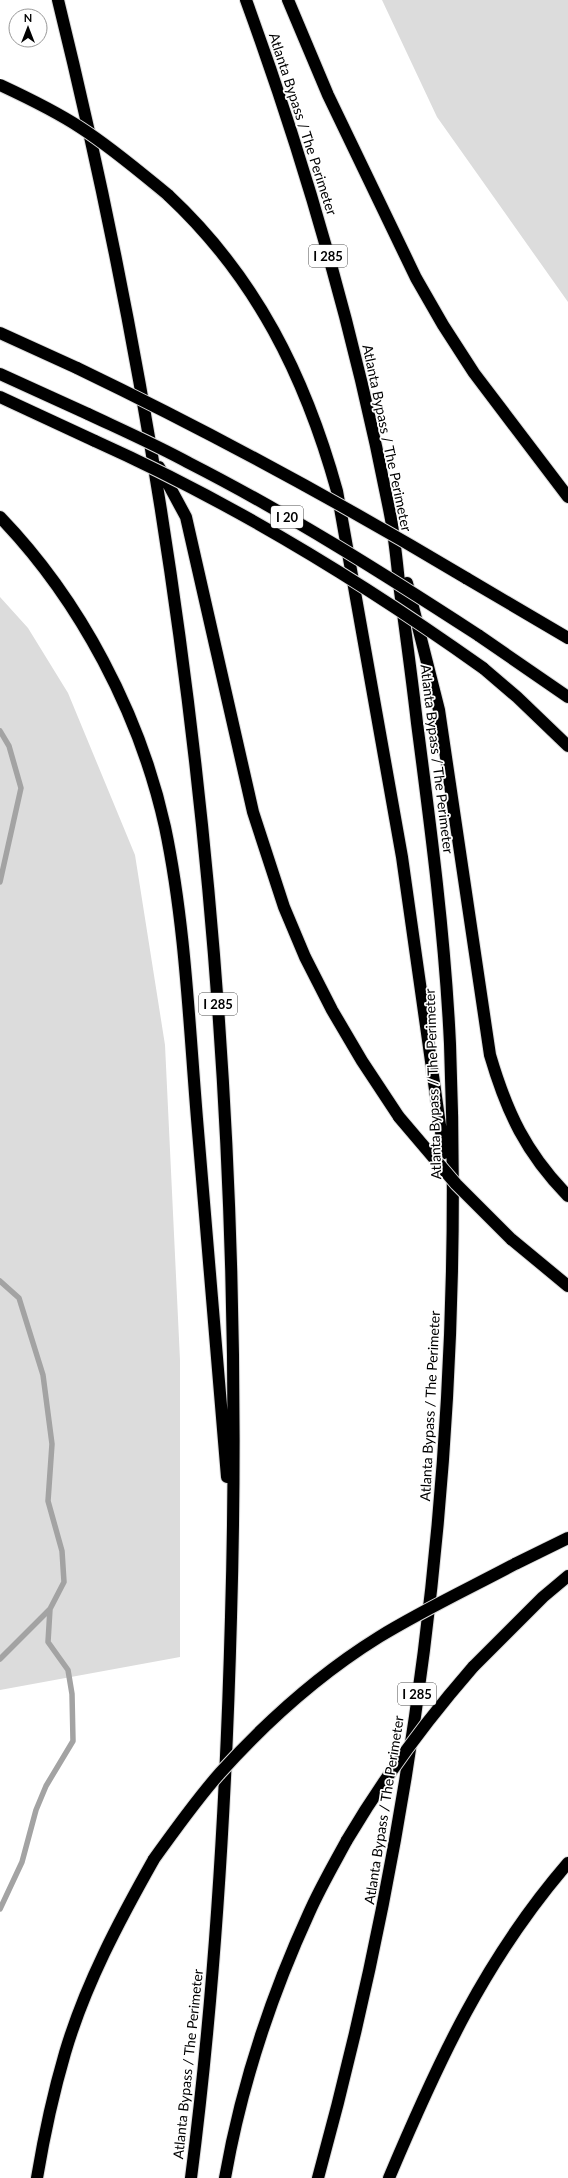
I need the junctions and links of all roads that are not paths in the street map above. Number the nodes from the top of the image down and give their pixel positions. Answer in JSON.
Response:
{"nodes":[{"id":1,"x":58,"y":0,"type":"edge"},
{"id":2,"x":246,"y":0,"type":"edge"},
{"id":3,"x":288,"y":0,"type":"edge"},
{"id":4,"x":0,"y":85,"type":"edge"},
{"id":5,"x":0,"y":333,"type":"edge"},
{"id":6,"x":0,"y":374,"type":"edge"},
{"id":7,"x":0,"y":397,"type":"edge"},
{"id":8,"x":154,"y":458,"type":"junction"},
{"id":9,"x":568,"y":497,"type":"edge"},
{"id":10,"x":0,"y":517,"type":"edge"},
{"id":11,"x":391,"y":518,"type":"junction"},
{"id":12,"x":568,"y":638,"type":"edge"},
{"id":13,"x":568,"y":697,"type":"edge"},
{"id":14,"x":568,"y":746,"type":"edge"},
{"id":15,"x":568,"y":1196,"type":"edge"},
{"id":16,"x":452,"y":1202,"type":"junction"},
{"id":17,"x":568,"y":1286,"type":"edge"},
{"id":18,"x":568,"y":1538,"type":"edge"},
{"id":19,"x":233,"y":1554,"type":"junction"},
{"id":20,"x":568,"y":1576,"type":"edge"},
{"id":21,"x":568,"y":1862,"type":"edge"},
{"id":22,"x":37,"y":2178,"type":"edge"},
{"id":23,"x":191,"y":2178,"type":"edge"},
{"id":24,"x":225,"y":2178,"type":"edge"},
{"id":25,"x":318,"y":2178,"type":"edge"},
{"id":26,"x":389,"y":2178,"type":"edge"}],
"edges":[{"from":1,"to":8,"type":"highway","name":"Atlanta Bypass / The Perimeter","number":"I 285"},
{"from":2,"to":11,"type":"highway","name":"Atlanta Bypass / The Perimeter","number":"I 285"},
{"from":3,"to":9,"type":"highway"},
{"from":4,"to":16,"type":"highway","bridge":true},
{"from":5,"to":12,"type":"highway","number":"I 20","bridge":true},
{"from":6,"to":13,"type":"highway","number":"I 20","bridge":true},
{"from":7,"to":14,"type":"highway","bridge":true},
{"from":8,"to":17,"type":"highway","bridge":true},
{"from":8,"to":19,"type":"highway","name":"Atlanta Bypass / The Perimeter","number":"I 285"},
{"from":10,"to":19,"type":"highway"},
{"from":11,"to":15,"type":"highway"},
{"from":11,"to":16,"type":"highway","name":"Atlanta Bypass / The Perimeter","number":"I 285"},
{"from":16,"to":25,"type":"highway","name":"Atlanta Bypass / The Perimeter","number":"I 285"},
{"from":18,"to":22,"type":"highway","bridge":true},
{"from":19,"to":23,"type":"highway","name":"Atlanta Bypass / The Perimeter","number":"I 285"},
{"from":20,"to":24,"type":"highway","bridge":true},
{"from":21,"to":26,"type":"highway"}]}
